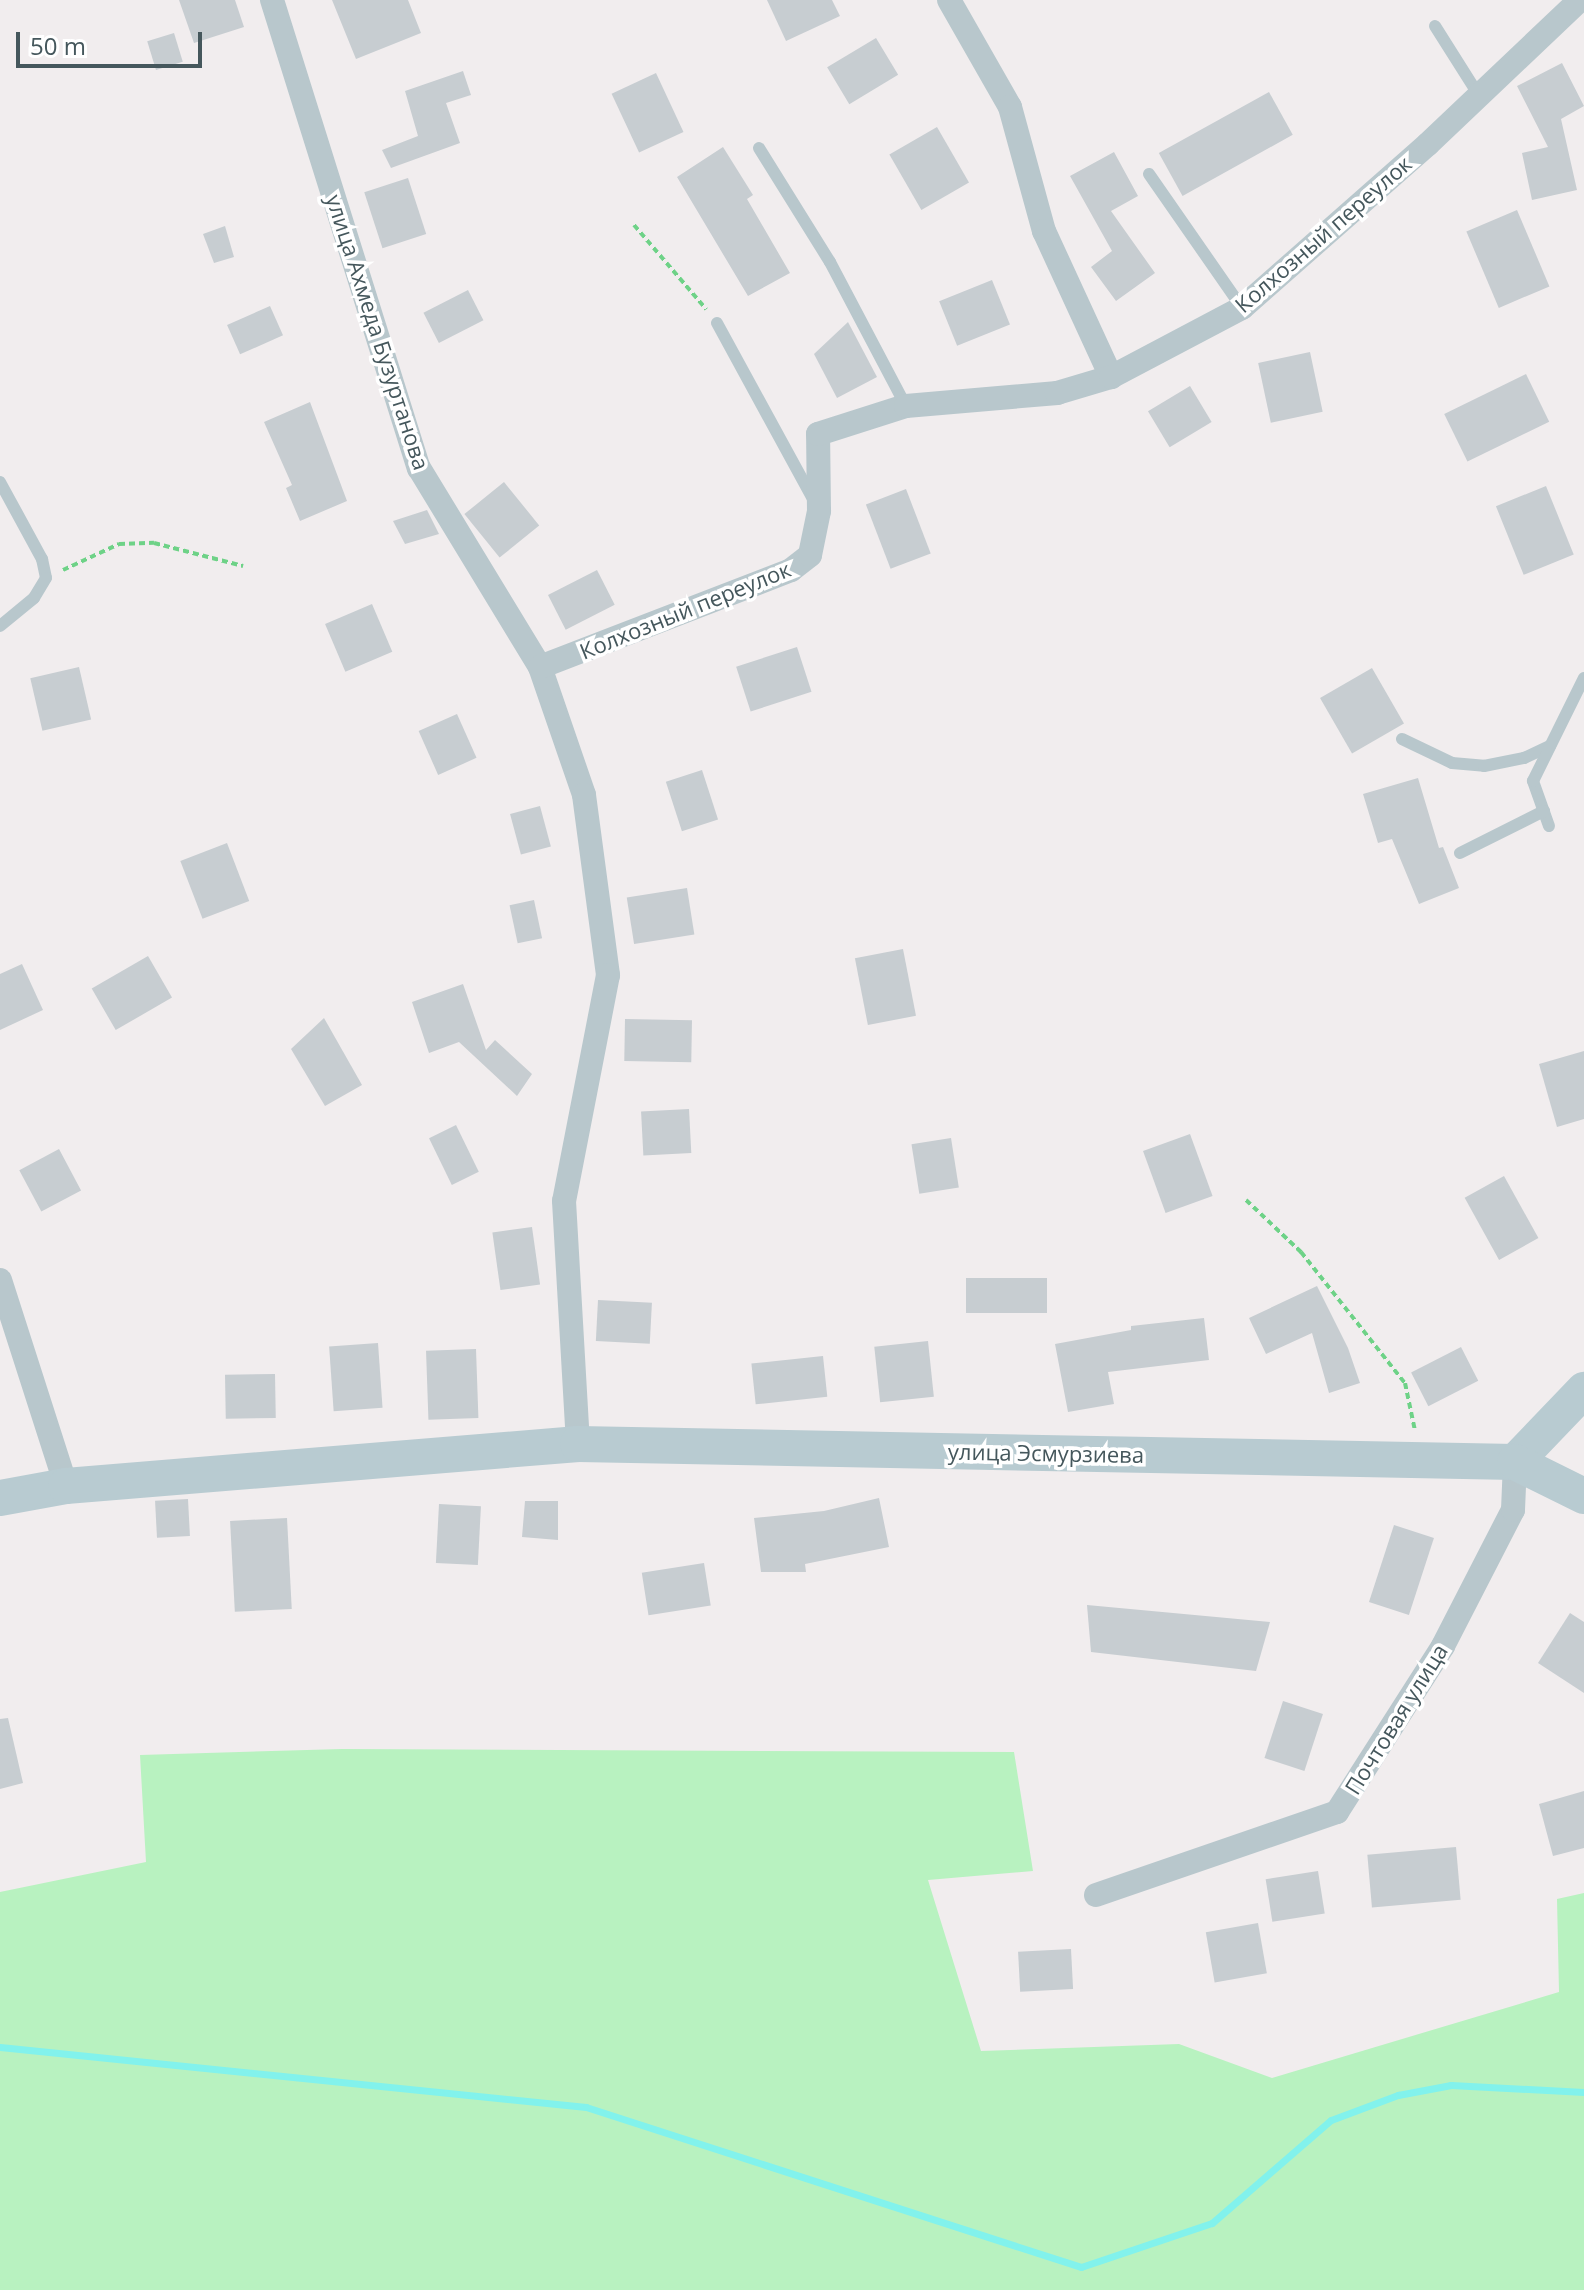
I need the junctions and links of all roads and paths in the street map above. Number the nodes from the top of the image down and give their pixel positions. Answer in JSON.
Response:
{"nodes":[{"id":1,"x":272,"y":0,"type":"edge"},
{"id":2,"x":949,"y":0,"type":"edge"},
{"id":3,"x":1580,"y":0,"type":"edge"},
{"id":4,"x":1435,"y":26,"type":"dead end"},
{"id":5,"x":1478,"y":94,"type":"junction"},
{"id":6,"x":759,"y":148,"type":"dead end"},
{"id":7,"x":1149,"y":174,"type":"dead end"},
{"id":8,"x":634,"y":225,"type":"dead end"},
{"id":9,"x":1242,"y":308,"type":"junction"},
{"id":10,"x":717,"y":323,"type":"joint"},
{"id":11,"x":1111,"y":377,"type":"junction"},
{"id":12,"x":906,"y":406,"type":"junction"},
{"id":13,"x":0,"y":482,"type":"edge"},
{"id":14,"x":819,"y":511,"type":"junction"},
{"id":15,"x":243,"y":566,"type":"dead end"},
{"id":16,"x":46,"y":578,"type":"junction"},
{"id":17,"x":0,"y":626,"type":"edge"},
{"id":18,"x":540,"y":667,"type":"junction"},
{"id":19,"x":1584,"y":678,"type":"edge"},
{"id":20,"x":1402,"y":739,"type":"dead end"},
{"id":21,"x":1550,"y":746,"type":"junction"},
{"id":22,"x":1544,"y":811,"type":"junction"},
{"id":23,"x":1549,"y":826,"type":"dead end"},
{"id":24,"x":1460,"y":853,"type":"dead end"},
{"id":25,"x":1246,"y":1200,"type":"dead end"},
{"id":26,"x":0,"y":1280,"type":"edge"},
{"id":27,"x":1584,"y":1390,"type":"edge"},
{"id":28,"x":578,"y":1444,"type":"junction"},
{"id":29,"x":1420,"y":1461,"type":"junction"},
{"id":30,"x":1515,"y":1462,"type":"junction"},
{"id":31,"x":66,"y":1486,"type":"junction"},
{"id":32,"x":1584,"y":1496,"type":"edge"},
{"id":33,"x":0,"y":1498,"type":"edge"},
{"id":34,"x":1096,"y":1895,"type":"dead end"}],
"edges":[{"from":1,"to":18,"type":"street","name":"улица Ахмеда Бузуртанова"},
{"from":2,"to":11,"type":"street"},
{"from":3,"to":5,"type":"street","name":"Колхозный переулок"},
{"from":4,"to":5,"type":"lane"},
{"from":5,"to":9,"type":"street","name":"Колхозный переулок"},
{"from":6,"to":12,"type":"lane"},
{"from":7,"to":9,"type":"lane"},
{"from":8,"to":10,"type":"path"},
{"from":9,"to":11,"type":"street","name":"Колхозный переулок"},
{"from":10,"to":14,"type":"lane"},
{"from":11,"to":12,"type":"street","name":"Колхозный переулок"},
{"from":12,"to":14,"type":"street","name":"Колхозный переулок"},
{"from":13,"to":16,"type":"lane"},
{"from":14,"to":18,"type":"street","name":"Колхозный переулок"},
{"from":15,"to":16,"type":"path"},
{"from":16,"to":17,"type":"lane"},
{"from":18,"to":28,"type":"street","name":"улица Ахмеда Бузуртанова"},
{"from":19,"to":21,"type":"lane"},
{"from":20,"to":21,"type":"lane"},
{"from":21,"to":22,"type":"lane"},
{"from":22,"to":23,"type":"lane"},
{"from":22,"to":24,"type":"lane"},
{"from":25,"to":29,"type":"path"},
{"from":26,"to":31,"type":"street"},
{"from":27,"to":30,"type":"street"},
{"from":28,"to":29,"type":"street","name":"улица Эсмурзиева"},
{"from":28,"to":31,"type":"street","name":"улица Эсмурзиева"},
{"from":29,"to":30,"type":"street","name":"улица Эсмурзиева"},
{"from":30,"to":32,"type":"street"},
{"from":30,"to":34,"type":"street","name":"Почтовая улица"},
{"from":31,"to":33,"type":"street","name":"улица Эсмурзиева"}]}
